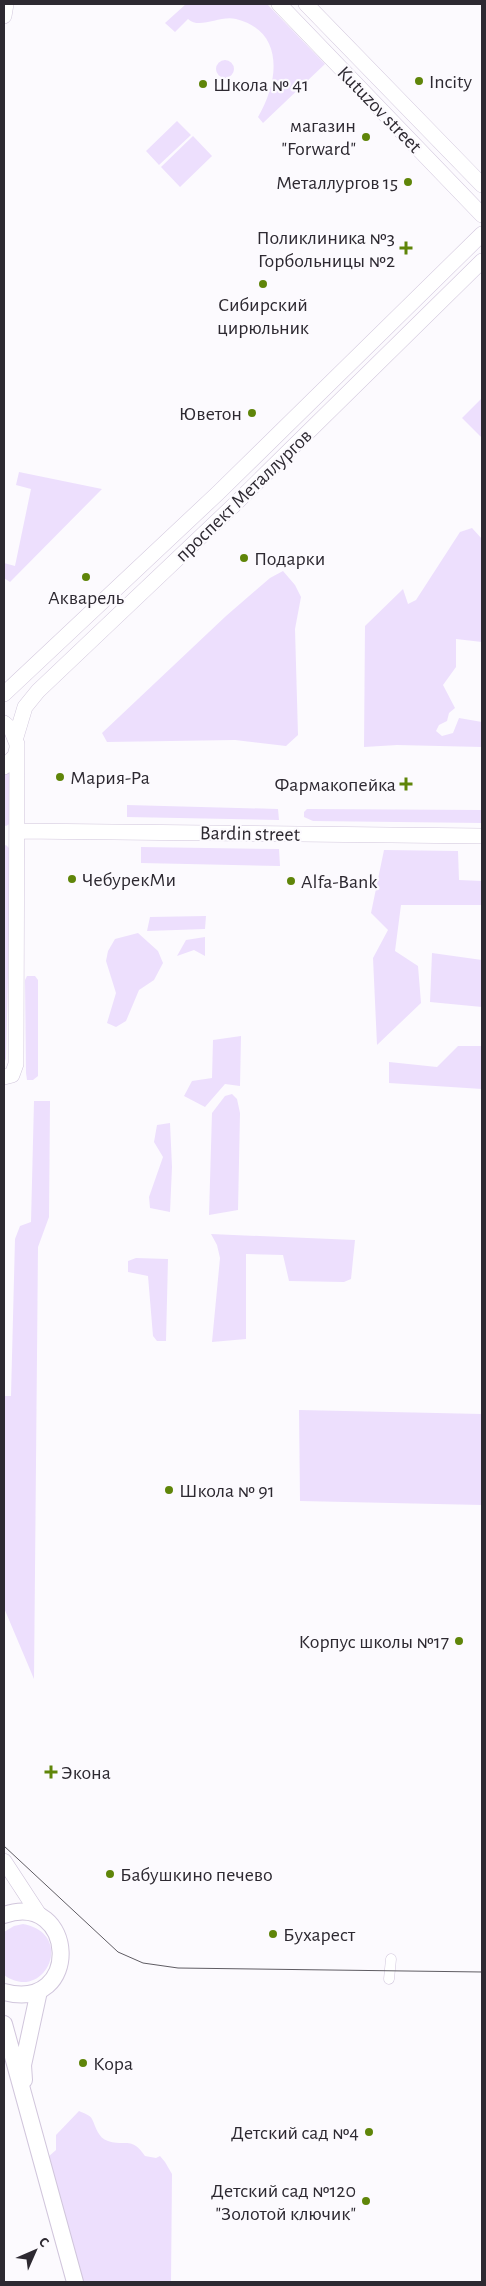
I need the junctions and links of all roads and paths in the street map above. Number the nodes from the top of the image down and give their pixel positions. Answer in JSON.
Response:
{"nodes":[{"id":1,"x":6,"y":4,"type":"edge"},
{"id":2,"x":279,"y":4,"type":"edge"},
{"id":3,"x":306,"y":4,"type":"edge"},
{"id":4,"x":4,"y":16,"type":"edge"},
{"id":5,"x":482,"y":185,"type":"edge"},
{"id":6,"x":482,"y":215,"type":"edge"},
{"id":7,"x":482,"y":234,"type":"edge"},
{"id":8,"x":482,"y":261,"type":"edge"},
{"id":9,"x":4,"y":694,"type":"edge"},
{"id":10,"x":4,"y":723,"type":"edge"},
{"id":11,"x":17,"y":741,"type":"junction"},
{"id":12,"x":4,"y":767,"type":"edge"},
{"id":13,"x":11,"y":833,"type":"edge"},
{"id":14,"x":482,"y":836,"type":"edge"},
{"id":15,"x":8,"y":1076,"type":"edge"},
{"id":16,"x":4,"y":1861,"type":"edge"},
{"id":17,"x":4,"y":1915,"type":"edge"},
{"id":18,"x":40,"y":1916,"type":"junction"},
{"id":19,"x":391,"y":1959,"type":"dead end"},
{"id":20,"x":389,"y":1979,"type":"dead end"},
{"id":21,"x":39,"y":1991,"type":"junction"},
{"id":22,"x":4,"y":1992,"type":"edge"},
{"id":23,"x":4,"y":2024,"type":"edge"},
{"id":24,"x":4,"y":2041,"type":"edge"},
{"id":25,"x":14,"y":2066,"type":"junction"},
{"id":26,"x":25,"y":2102,"type":"junction"},
{"id":27,"x":74,"y":2282,"type":"edge"}],
"edges":[{"from":1,"to":4,"type":"main road"},
{"from":2,"to":6,"type":"main road","name":"Kutuzov street"},
{"from":3,"to":5,"type":"main road","name":"Kutuzov street"},
{"from":7,"to":9,"type":"main road","name":"проспект Металлургов"},
{"from":8,"to":11,"type":"main road","name":"проспект Металлургов"},
{"from":10,"to":11,"type":"main road"},
{"from":11,"to":12,"type":"main road"},
{"from":11,"to":13,"type":"main road"},
{"from":13,"to":14,"type":"main road","name":"Bardin street"},
{"from":13,"to":15,"type":"main road"},
{"from":16,"to":18,"type":"main road"},
{"from":17,"to":18,"type":"main road"},
{"from":18,"to":21,"type":"main road"},
{"from":19,"to":20,"type":"street"},
{"from":21,"to":22,"type":"main road"},
{"from":21,"to":26,"type":"main road"},
{"from":23,"to":25,"type":"main road"},
{"from":24,"to":25,"type":"main road"},
{"from":25,"to":26,"type":"main road"},
{"from":26,"to":27,"type":"main road"}]}
